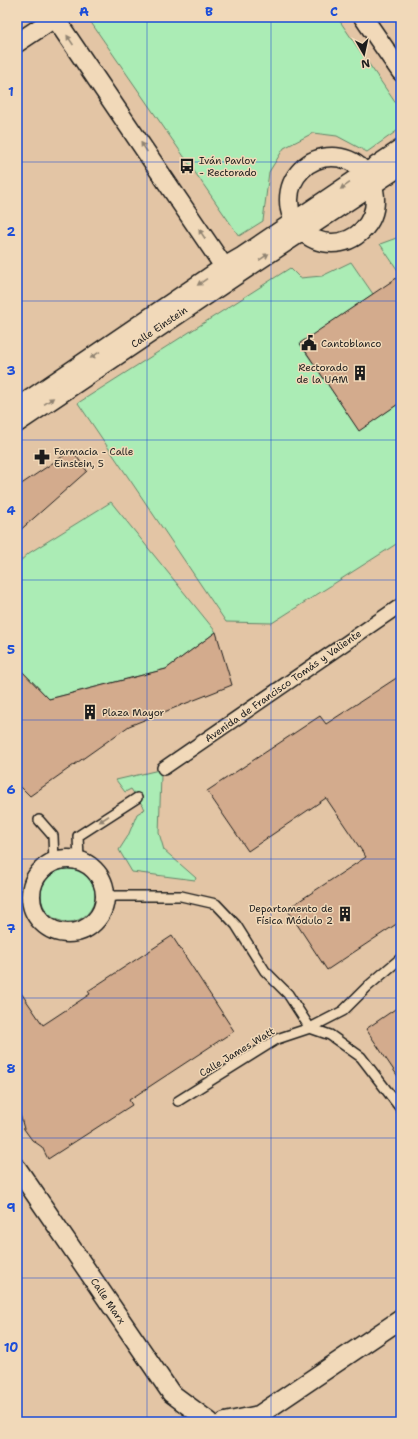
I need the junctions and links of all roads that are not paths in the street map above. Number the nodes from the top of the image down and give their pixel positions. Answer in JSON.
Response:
{"nodes":[{"id":1,"x":56,"y":17,"type":"edge"},
{"id":2,"x":364,"y":17,"type":"edge"},
{"id":3,"x":17,"y":43,"type":"edge"},
{"id":4,"x":401,"y":72,"type":"edge"},
{"id":5,"x":401,"y":149,"type":"edge"},
{"id":6,"x":401,"y":166,"type":"edge"},
{"id":7,"x":369,"y":179,"type":"junction"},
{"id":8,"x":298,"y":226,"type":"junction"},
{"id":9,"x":228,"y":272,"type":"junction"},
{"id":10,"x":17,"y":408,"type":"edge"},
{"id":11,"x":17,"y":423,"type":"edge"},
{"id":12,"x":401,"y":605,"type":"edge"},
{"id":13,"x":164,"y":768,"type":"dead end"},
{"id":14,"x":137,"y":798,"type":"dead end"},
{"id":15,"x":39,"y":820,"type":"dead end"},
{"id":16,"x":79,"y":860,"type":"junction"},
{"id":17,"x":54,"y":861,"type":"junction"},
{"id":18,"x":106,"y":897,"type":"junction"},
{"id":19,"x":24,"y":903,"type":"edge"},
{"id":20,"x":401,"y":958,"type":"edge"},
{"id":21,"x":310,"y":1028,"type":"junction"},
{"id":22,"x":178,"y":1101,"type":"dead end"},
{"id":23,"x":401,"y":1109,"type":"edge"},
{"id":24,"x":17,"y":1168,"type":"edge"},
{"id":25,"x":401,"y":1319,"type":"edge"},
{"id":26,"x":210,"y":1422,"type":"edge"},
{"id":27,"x":225,"y":1422,"type":"edge"}],
"edges":[{"from":1,"to":3,"type":"street"},
{"from":9,"to":1,"type":"street","one_way":true},
{"from":2,"to":4,"type":"street"},
{"from":5,"to":7,"type":"street","name":"Calle Einstein"},
{"from":6,"to":7,"type":"street","name":"Calle Einstein"},
{"from":7,"to":8,"type":"street","name":"Calle Einstein"},
{"from":7,"to":8,"type":"street"},
{"from":7,"to":8,"type":"street"},
{"from":8,"to":9,"type":"street","name":"Calle Einstein"},
{"from":9,"to":10,"type":"street","name":"Calle Einstein","one_way":true},
{"from":11,"to":9,"type":"street","name":"Calle Einstein","one_way":true},
{"from":12,"to":13,"type":"street","name":"Avenida de Francisco Tomás y Valiente"},
{"from":14,"to":16,"type":"lane","one_way":true},
{"from":15,"to":17,"type":"lane"},
{"from":16,"to":17,"type":"street"},
{"from":16,"to":18,"type":"street"},
{"from":17,"to":19,"type":"street"},
{"from":18,"to":19,"type":"street"},
{"from":18,"to":21,"type":"lane"},
{"from":20,"to":21,"type":"lane","name":"Calle James Watt"},
{"from":21,"to":22,"type":"lane","name":"Calle James Watt"},
{"from":21,"to":23,"type":"lane"},
{"from":24,"to":26,"type":"street","name":"Calle Marx"},
{"from":25,"to":27,"type":"street"}]}
